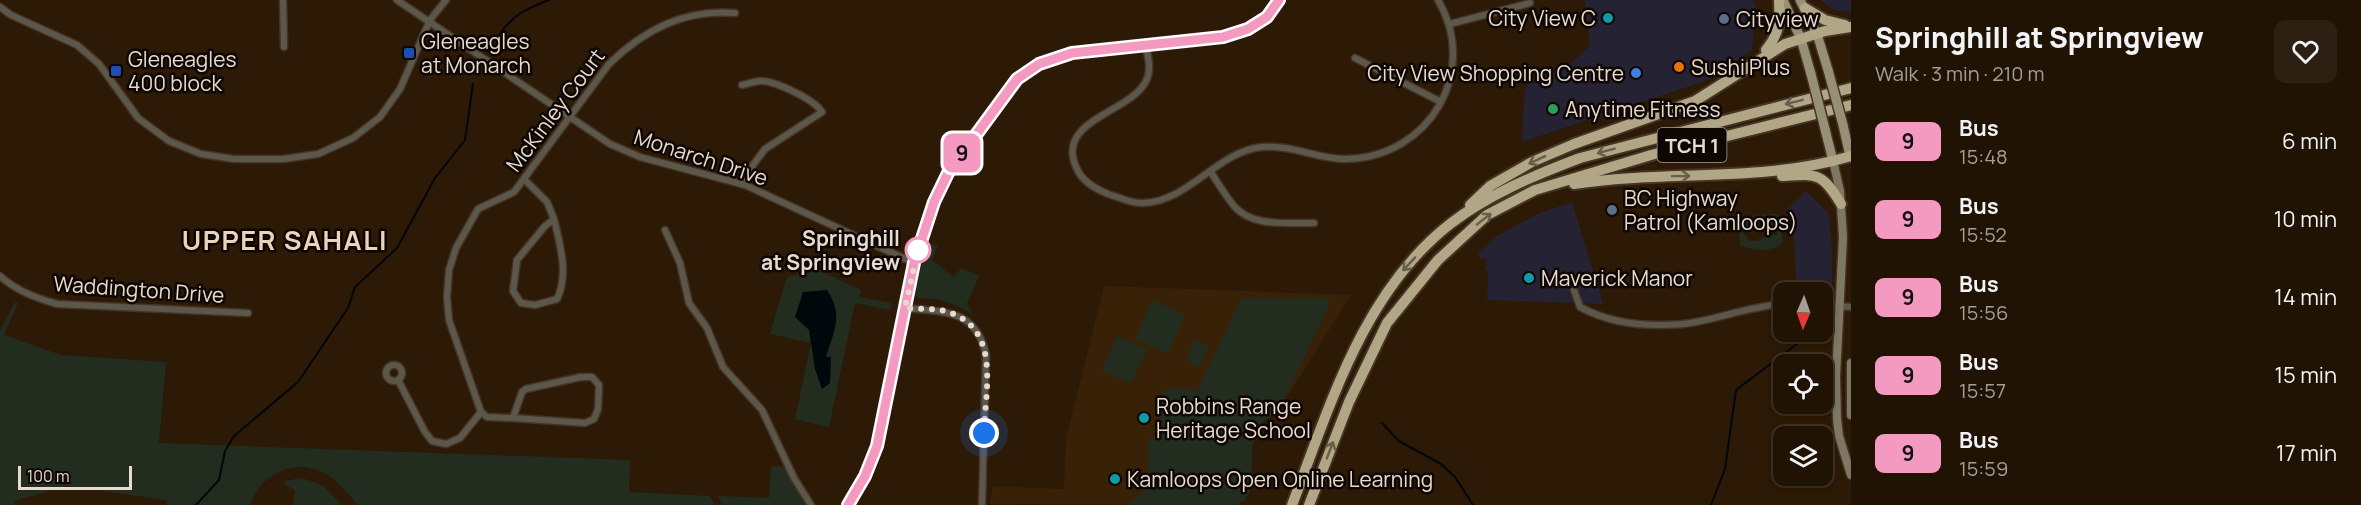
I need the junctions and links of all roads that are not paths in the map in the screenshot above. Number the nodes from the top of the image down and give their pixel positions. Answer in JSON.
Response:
{"nodes":[{"id":1,"x":283,"y":0,"type":"edge"},
{"id":2,"x":397,"y":0,"type":"edge"},
{"id":3,"x":446,"y":0,"type":"edge"},
{"id":4,"x":1279,"y":0,"type":"edge"},
{"id":5,"x":1438,"y":0,"type":"edge"},
{"id":6,"x":1781,"y":0,"type":"edge"},
{"id":7,"x":1530,"y":3,"type":"dead end"},
{"id":8,"x":1803,"y":4,"type":"edge"},
{"id":9,"x":0,"y":7,"type":"edge"},
{"id":10,"x":735,"y":14,"type":"dead end"},
{"id":11,"x":430,"y":20,"type":"junction"},
{"id":12,"x":1450,"y":24,"type":"junction"},
{"id":13,"x":1851,"y":27,"type":"edge"},
{"id":14,"x":1817,"y":34,"type":"junction"},
{"id":15,"x":1801,"y":39,"type":"junction"},
{"id":16,"x":1146,"y":46,"type":"junction"},
{"id":17,"x":284,"y":47,"type":"dead end"},
{"id":18,"x":1355,"y":58,"type":"dead end"},
{"id":19,"x":1761,"y":58,"type":"junction"},
{"id":20,"x":742,"y":85,"type":"dead end"},
{"id":21,"x":1851,"y":88,"type":"edge"},
{"id":22,"x":1441,"y":102,"type":"junction"},
{"id":23,"x":1851,"y":105,"type":"edge"},
{"id":24,"x":572,"y":117,"type":"junction"},
{"id":25,"x":1851,"y":156,"type":"edge"},
{"id":26,"x":1851,"y":161,"type":"edge"},
{"id":27,"x":1833,"y":162,"type":"junction"},
{"id":28,"x":1210,"y":171,"type":"junction"},
{"id":29,"x":1712,"y":175,"type":"junction"},
{"id":30,"x":524,"y":179,"type":"junction"},
{"id":31,"x":745,"y":185,"type":"junction"},
{"id":32,"x":1536,"y":190,"type":"junction"},
{"id":33,"x":1841,"y":204,"type":"junction"},
{"id":34,"x":554,"y":219,"type":"junction"},
{"id":35,"x":1314,"y":223,"type":"dead end"},
{"id":36,"x":1450,"y":224,"type":"junction"},
{"id":37,"x":665,"y":230,"type":"dead end"},
{"id":38,"x":914,"y":263,"type":"junction"},
{"id":39,"x":0,"y":276,"type":"edge"},
{"id":40,"x":1574,"y":290,"type":"dead end"},
{"id":41,"x":1773,"y":305,"type":"edge"},
{"id":42,"x":1833,"y":306,"type":"edge"},
{"id":43,"x":1839,"y":306,"type":"junction"},
{"id":44,"x":1851,"y":307,"type":"edge"},
{"id":45,"x":905,"y":308,"type":"junction"},
{"id":46,"x":248,"y":313,"type":"dead end"},
{"id":47,"x":1851,"y":363,"type":"edge"},
{"id":48,"x":398,"y":381,"type":"dead end"},
{"id":49,"x":481,"y":412,"type":"junction"},
{"id":50,"x":1851,"y":415,"type":"edge"},
{"id":51,"x":513,"y":418,"type":"junction"},
{"id":52,"x":1851,"y":475,"type":"edge"},
{"id":53,"x":811,"y":505,"type":"edge"},
{"id":54,"x":848,"y":505,"type":"edge"},
{"id":55,"x":982,"y":505,"type":"edge"},
{"id":56,"x":1292,"y":505,"type":"edge"},
{"id":57,"x":1309,"y":505,"type":"edge"}],
"edges":[{"from":1,"to":17,"type":"street"},
{"from":2,"to":11,"type":"street","name":"Monarch Drive"},
{"from":3,"to":11,"type":"street"},
{"from":4,"to":16,"type":"street"},
{"from":5,"to":12,"type":"street"},
{"from":6,"to":15,"type":"main road"},
{"from":6,"to":19,"type":"highway"},
{"from":7,"to":12,"type":"street"},
{"from":8,"to":13,"type":"highway"},
{"from":8,"to":14,"type":"main road"},
{"from":9,"to":11,"type":"street"},
{"from":10,"to":24,"type":"street","name":"McKinley Court"},
{"from":11,"to":24,"type":"street","name":"Monarch Drive"},
{"from":12,"to":22,"type":"street"},
{"from":13,"to":14,"type":"highway"},
{"from":14,"to":15,"type":"highway"},
{"from":14,"to":25,"type":"main road","bridge":true},
{"from":15,"to":19,"type":"highway"},
{"from":15,"to":27,"type":"main road","bridge":true},
{"from":16,"to":28,"type":"street"},
{"from":16,"to":38,"type":"street"},
{"from":18,"to":22,"type":"street"},
{"from":19,"to":36,"type":"highway","one_way":true},
{"from":20,"to":31,"type":"street"},
{"from":21,"to":36,"type":"highway","number":"TCH 1","one_way":true},
{"from":22,"to":28,"type":"street"},
{"from":23,"to":32,"type":"highway","number":"TCH 1"},
{"from":24,"to":30,"type":"street","name":"McKinley Court"},
{"from":24,"to":31,"type":"street","name":"Monarch Drive"},
{"from":25,"to":26,"type":"main road"},
{"from":25,"to":27,"type":"highway"},
{"from":27,"to":29,"type":"highway"},
{"from":27,"to":33,"type":"main road"},
{"from":28,"to":35,"type":"street"},
{"from":32,"to":29,"type":"highway","one_way":true},
{"from":29,"to":33,"type":"highway"},
{"from":30,"to":34,"type":"street"},
{"from":30,"to":49,"type":"street","name":"McKinley Court"},
{"from":31,"to":38,"type":"street","name":"Monarch Drive"},
{"from":57,"to":32,"type":"highway","number":"TCH 1","one_way":true},
{"from":33,"to":43,"type":"main road"},
{"from":34,"to":34,"type":"street"},
{"from":36,"to":56,"type":"highway","number":"TCH 1","one_way":true},
{"from":37,"to":53,"type":"street"},
{"from":38,"to":45,"type":"street"},
{"from":39,"to":46,"type":"street","name":"Waddington Drive"},
{"from":40,"to":41,"type":"street"},
{"from":42,"to":43,"type":"street"},
{"from":43,"to":44,"type":"street"},
{"from":43,"to":52,"type":"main road"},
{"from":45,"to":54,"type":"street"},
{"from":45,"to":55,"type":"street"},
{"from":47,"to":50,"type":"main road"},
{"from":48,"to":49,"type":"street"},
{"from":49,"to":51,"type":"street"},
{"from":51,"to":51,"type":"street"}]}
